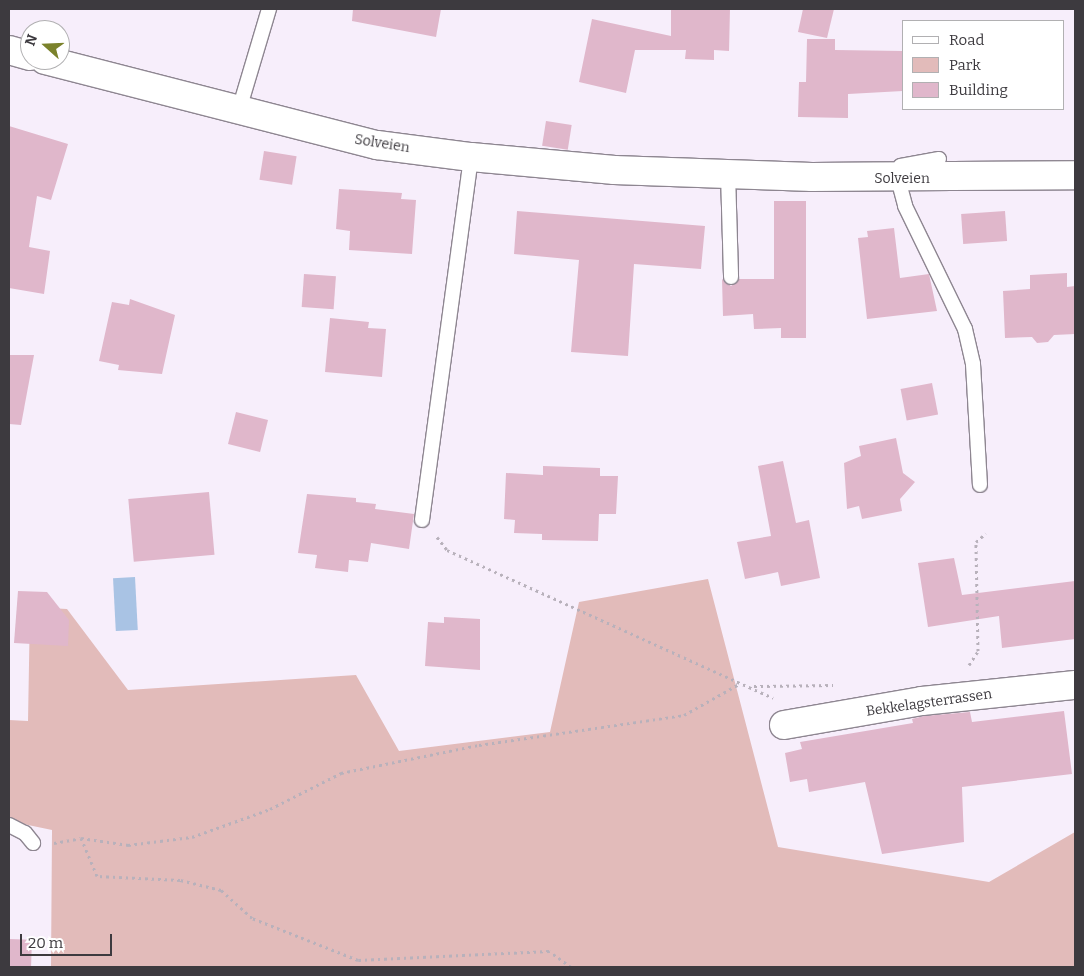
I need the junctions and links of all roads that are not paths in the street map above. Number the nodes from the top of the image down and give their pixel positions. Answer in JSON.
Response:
{"nodes":[{"id":1,"x":269,"y":9,"type":"edge"},
{"id":2,"x":70,"y":67,"type":"edge"},
{"id":3,"x":238,"y":113,"type":"junction"},
{"id":4,"x":471,"y":157,"type":"junction"},
{"id":5,"x":939,"y":158,"type":"dead end"},
{"id":6,"x":728,"y":174,"type":"junction"},
{"id":7,"x":1075,"y":175,"type":"edge"},
{"id":8,"x":898,"y":179,"type":"junction"},
{"id":9,"x":730,"y":277,"type":"dead end"},
{"id":10,"x":980,"y":485,"type":"dead end"},
{"id":11,"x":422,"y":520,"type":"road end"},
{"id":12,"x":1075,"y":685,"type":"edge"},
{"id":13,"x":784,"y":725,"type":"dead end"},
{"id":14,"x":9,"y":825,"type":"edge"},
{"id":15,"x":33,"y":843,"type":"dead end"}],
"edges":[{"from":1,"to":3,"type":"lane"},
{"from":2,"to":3,"type":"street","name":"Solveien"},
{"from":3,"to":4,"type":"street","name":"Solveien"},
{"from":4,"to":6,"type":"street","name":"Solveien"},
{"from":4,"to":11,"type":"lane"},
{"from":5,"to":8,"type":"lane"},
{"from":6,"to":8,"type":"street","name":"Solveien"},
{"from":6,"to":9,"type":"lane"},
{"from":7,"to":8,"type":"street","name":"Solveien"},
{"from":8,"to":10,"type":"lane"},
{"from":12,"to":13,"type":"street","name":"Bekkelagsterrassen"},
{"from":14,"to":15,"type":"lane"}]}
